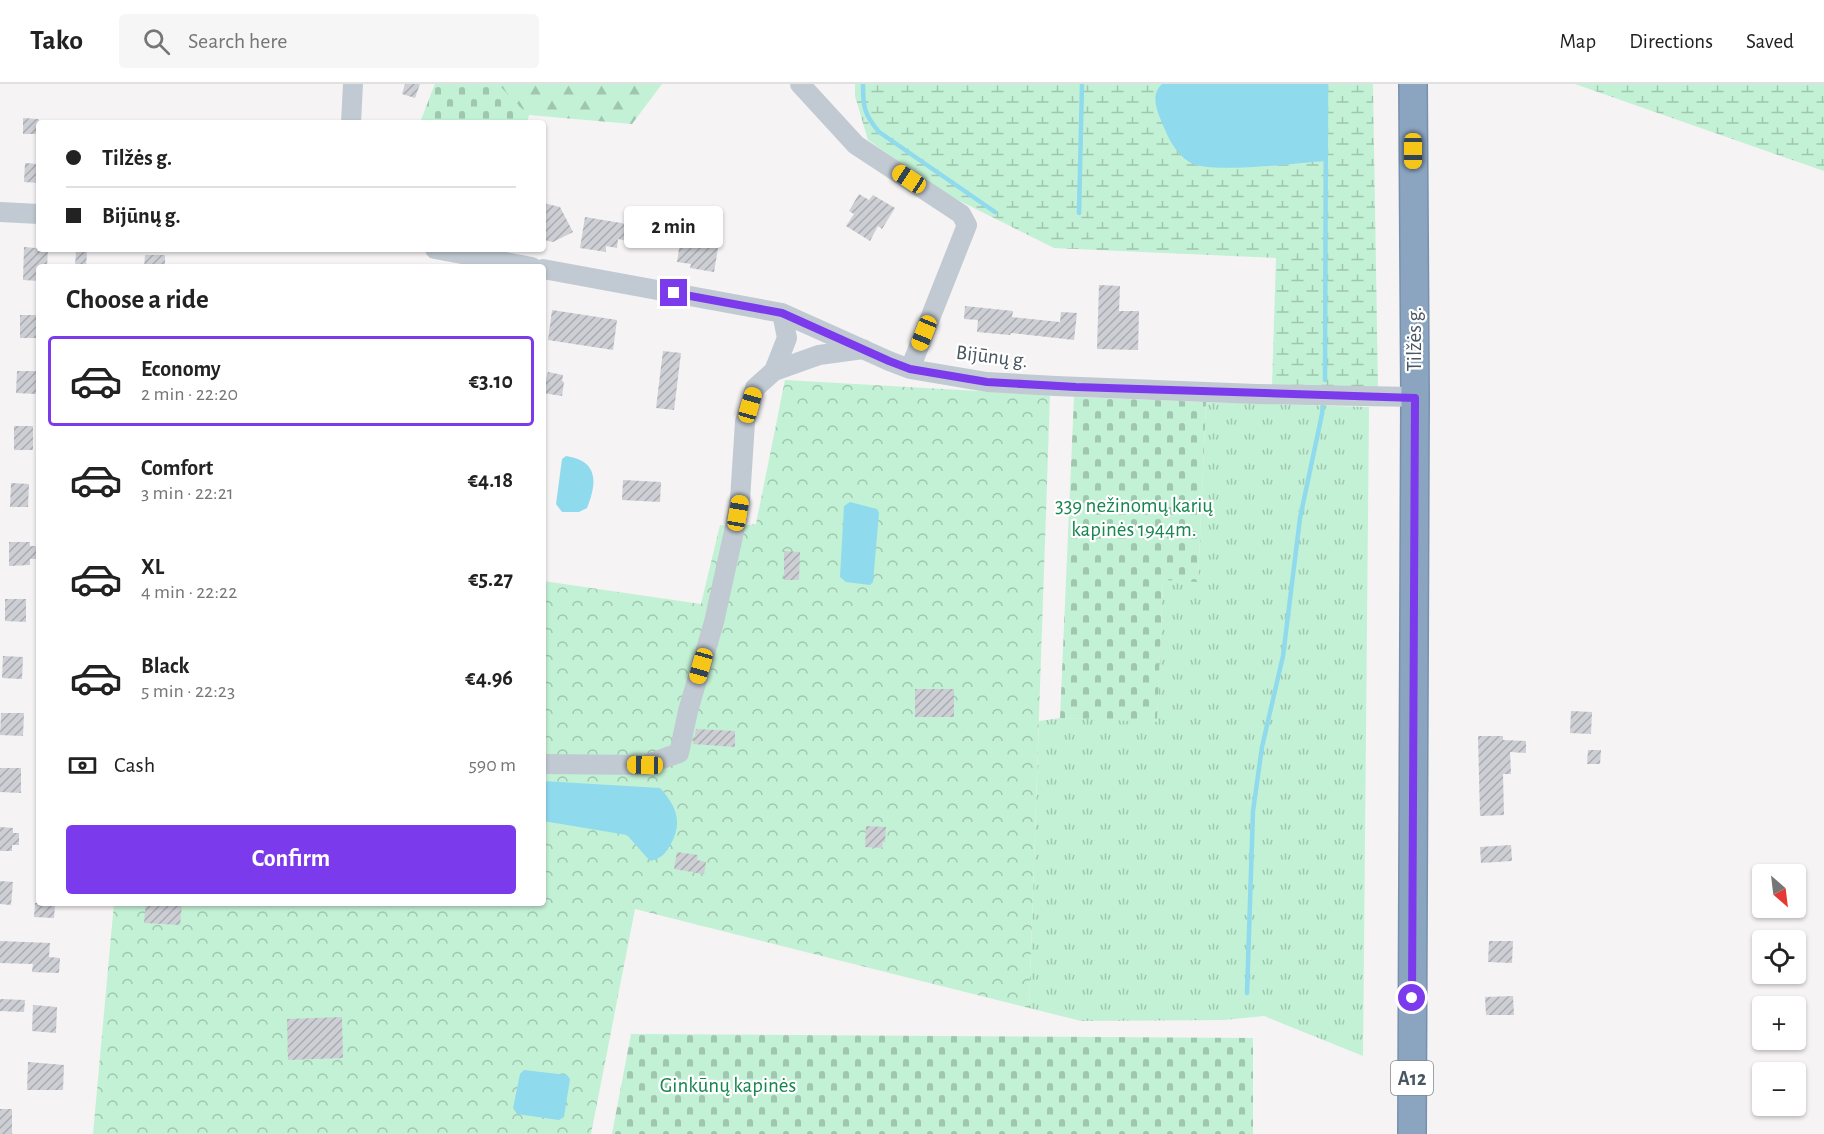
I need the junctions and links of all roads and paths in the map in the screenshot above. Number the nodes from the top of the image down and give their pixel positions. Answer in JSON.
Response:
{"nodes":[{"id":1,"x":353,"y":84,"type":"edge"},
{"id":2,"x":800,"y":84,"type":"edge"},
{"id":3,"x":1413,"y":84,"type":"edge"},
{"id":4,"x":351,"y":120,"type":"edge"},
{"id":5,"x":0,"y":212,"type":"edge"},
{"id":6,"x":36,"y":214,"type":"edge"},
{"id":7,"x":451,"y":252,"type":"edge"},
{"id":8,"x":516,"y":264,"type":"edge"},
{"id":9,"x":546,"y":270,"type":"edge"},
{"id":10,"x":782,"y":313,"type":"junction"},
{"id":11,"x":863,"y":349,"type":"junction"},
{"id":12,"x":910,"y":369,"type":"junction"},
{"id":13,"x":774,"y":370,"type":"junction"},
{"id":14,"x":1415,"y":398,"type":"junction"},
{"id":15,"x":546,"y":764,"type":"edge"},
{"id":16,"x":1412,"y":1134,"type":"edge"}],
"edges":[{"from":1,"to":4,"type":"street"},
{"from":2,"to":12,"type":"street"},
{"from":3,"to":14,"type":"highway","name":"Tilžės g.","number":"A12"},
{"from":5,"to":6,"type":"street"},
{"from":7,"to":8,"type":"street"},
{"from":9,"to":10,"type":"street","name":"Bijūnų g."},
{"from":10,"to":11,"type":"street","name":"Bijūnų g."},
{"from":10,"to":13,"type":"street"},
{"from":11,"to":12,"type":"street","name":"Bijūnų g."},
{"from":11,"to":13,"type":"street"},
{"from":12,"to":14,"type":"street","name":"Bijūnų g."},
{"from":13,"to":15,"type":"street"},
{"from":14,"to":16,"type":"highway","name":"Tilžės g.","number":"A12"}]}
